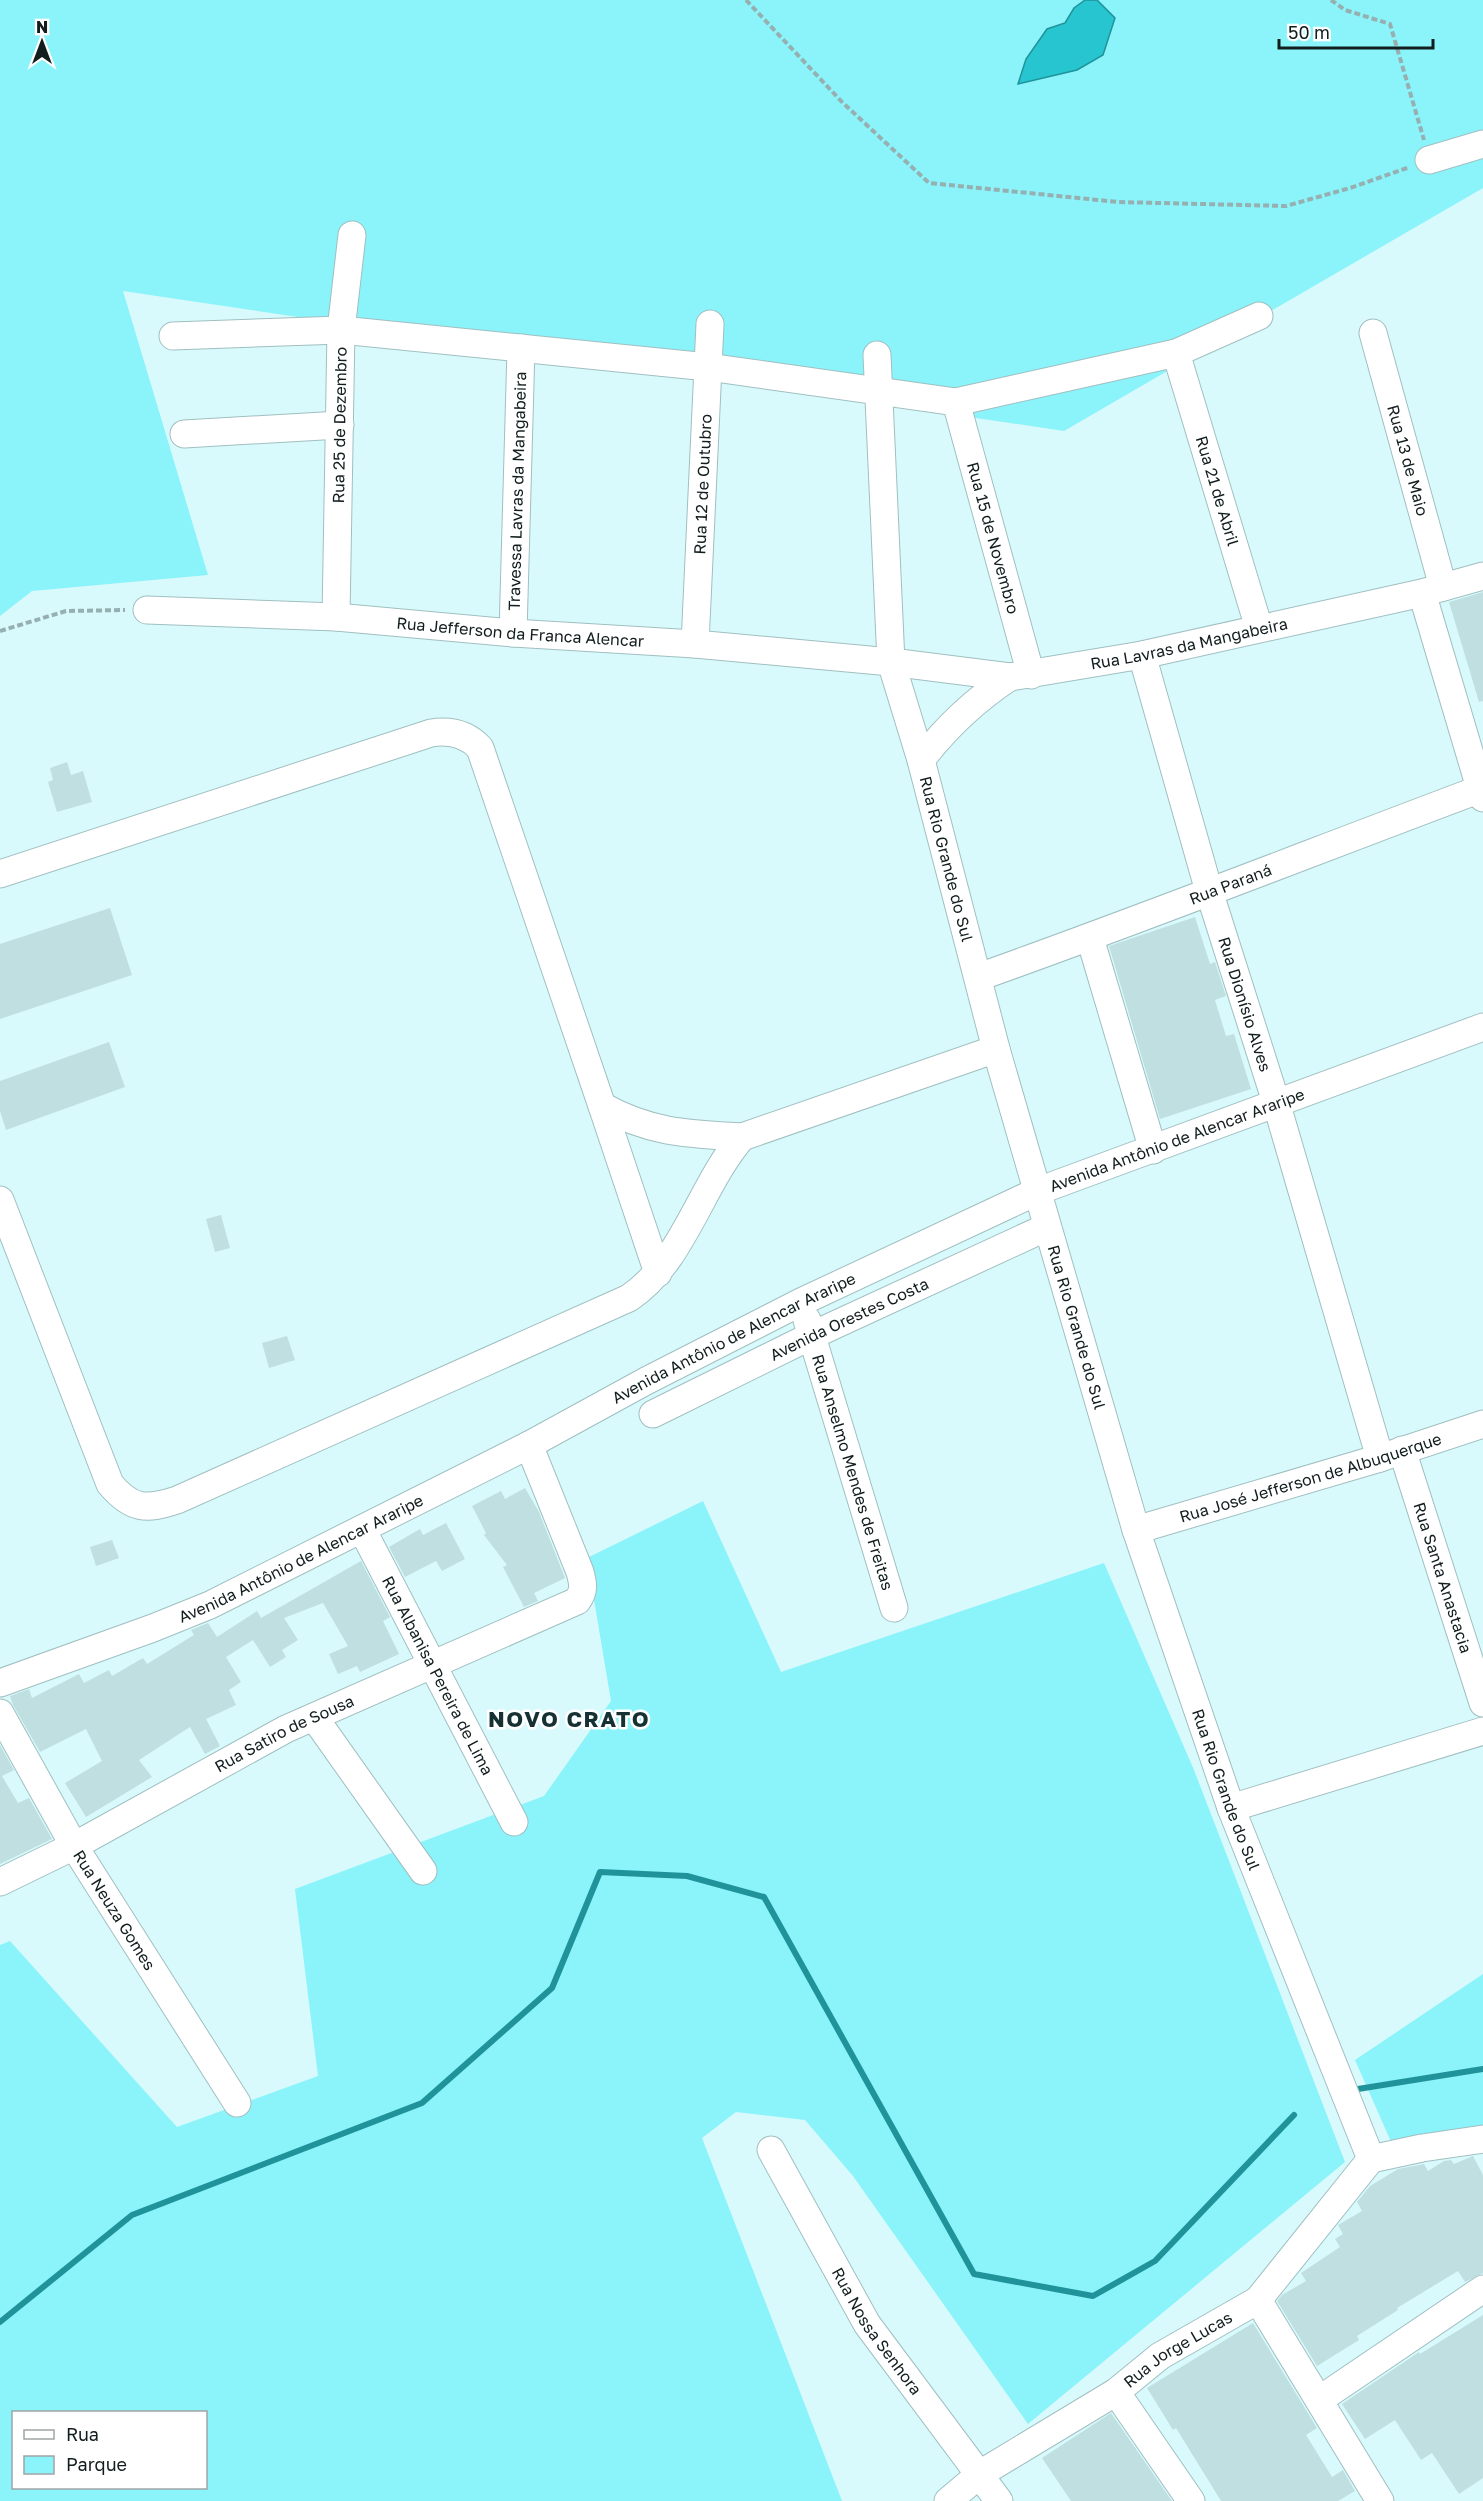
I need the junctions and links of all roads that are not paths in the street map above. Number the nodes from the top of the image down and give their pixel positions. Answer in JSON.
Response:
{"nodes":[{"id":1,"x":1483,"y":144,"type":"edge"},
{"id":2,"x":1429,"y":160,"type":"road end"},
{"id":3,"x":352,"y":235,"type":"dead end"},
{"id":4,"x":1258,"y":316,"type":"dead end"},
{"id":5,"x":710,"y":324,"type":"dead end"},
{"id":6,"x":341,"y":330,"type":"junction"},
{"id":7,"x":1373,"y":333,"type":"dead end"},
{"id":8,"x":172,"y":336,"type":"dead end"},
{"id":9,"x":521,"y":348,"type":"junction"},
{"id":10,"x":1176,"y":353,"type":"junction"},
{"id":11,"x":877,"y":355,"type":"dead end"},
{"id":12,"x":708,"y":367,"type":"junction"},
{"id":13,"x":880,"y":391,"type":"junction"},
{"id":14,"x":956,"y":402,"type":"junction"},
{"id":15,"x":340,"y":425,"type":"junction"},
{"id":16,"x":184,"y":434,"type":"dead end"},
{"id":17,"x":1483,"y":576,"type":"edge"},
{"id":18,"x":1433,"y":590,"type":"junction"},
{"id":19,"x":147,"y":610,"type":"road end"},
{"id":20,"x":336,"y":616,"type":"junction"},
{"id":21,"x":1259,"y":628,"type":"junction"},
{"id":22,"x":513,"y":633,"type":"junction"},
{"id":23,"x":695,"y":644,"type":"junction"},
{"id":24,"x":1142,"y":655,"type":"junction"},
{"id":25,"x":891,"y":662,"type":"junction"},
{"id":26,"x":1021,"y":676,"type":"junction"},
{"id":27,"x":921,"y":760,"type":"junction"},
{"id":28,"x":1482,"y":792,"type":"edge"},
{"id":29,"x":0,"y":874,"type":"edge"},
{"id":30,"x":1209,"y":891,"type":"junction"},
{"id":31,"x":1090,"y":938,"type":"junction"},
{"id":32,"x":979,"y":977,"type":"junction"},
{"id":33,"x":1483,"y":1027,"type":"edge"},
{"id":34,"x":996,"y":1048,"type":"junction"},
{"id":35,"x":1276,"y":1102,"type":"junction"},
{"id":36,"x":602,"y":1106,"type":"junction"},
{"id":37,"x":742,"y":1137,"type":"junction"},
{"id":38,"x":1153,"y":1150,"type":"junction"},
{"id":39,"x":1038,"y":1191,"type":"junction"},
{"id":40,"x":0,"y":1200,"type":"edge"},
{"id":41,"x":1047,"y":1227,"type":"junction"},
{"id":42,"x":658,"y":1273,"type":"junction"},
{"id":43,"x":801,"y":1302,"type":"junction"},
{"id":44,"x":813,"y":1335,"type":"junction"},
{"id":45,"x":653,"y":1414,"type":"dead end"},
{"id":46,"x":1483,"y":1424,"type":"edge"},
{"id":47,"x":529,"y":1445,"type":"junction"},
{"id":48,"x":1391,"y":1454,"type":"junction"},
{"id":49,"x":362,"y":1529,"type":"junction"},
{"id":50,"x":1136,"y":1530,"type":"junction"},
{"id":51,"x":894,"y":1608,"type":"dead end"},
{"id":52,"x":432,"y":1664,"type":"junction"},
{"id":53,"x":0,"y":1683,"type":"edge"},
{"id":54,"x":1483,"y":1703,"type":"edge"},
{"id":55,"x":0,"y":1713,"type":"edge"},
{"id":56,"x":314,"y":1717,"type":"junction"},
{"id":57,"x":1483,"y":1731,"type":"edge"},
{"id":58,"x":1231,"y":1808,"type":"junction"},
{"id":59,"x":514,"y":1822,"type":"dead end"},
{"id":60,"x":74,"y":1846,"type":"junction"},
{"id":61,"x":423,"y":1871,"type":"dead end"},
{"id":62,"x":0,"y":1882,"type":"edge"},
{"id":63,"x":237,"y":2103,"type":"dead end"},
{"id":64,"x":1483,"y":2139,"type":"edge"},
{"id":65,"x":771,"y":2150,"type":"dead end"},
{"id":66,"x":1371,"y":2159,"type":"junction"},
{"id":67,"x":1483,"y":2289,"type":"edge"},
{"id":68,"x":1258,"y":2300,"type":"junction"},
{"id":69,"x":1116,"y":2392,"type":"junction"},
{"id":70,"x":1319,"y":2400,"type":"junction"},
{"id":71,"x":980,"y":2474,"type":"junction"},
{"id":72,"x":948,"y":2501,"type":"edge"},
{"id":73,"x":999,"y":2501,"type":"edge"},
{"id":74,"x":1191,"y":2501,"type":"edge"},
{"id":75,"x":1380,"y":2501,"type":"edge"}],
"edges":[{"from":1,"to":2,"type":"street"},
{"from":3,"to":6,"type":"street","name":"Rua 25 de Dezembro"},
{"from":4,"to":10,"type":"street"},
{"from":5,"to":12,"type":"street","name":"Rua 12 de Outubro"},
{"from":6,"to":8,"type":"street"},
{"from":6,"to":9,"type":"street"},
{"from":6,"to":15,"type":"street","name":"Rua 25 de Dezembro"},
{"from":7,"to":18,"type":"street","name":"Rua 13 de Maio"},
{"from":9,"to":12,"type":"street"},
{"from":9,"to":22,"type":"street","name":"Travessa Lavras da Mangabeira"},
{"from":10,"to":14,"type":"street"},
{"from":10,"to":21,"type":"street","name":"Rua 21 de Abril"},
{"from":11,"to":13,"type":"street","name":"Rua Rio Grande do Sul"},
{"from":12,"to":13,"type":"street"},
{"from":12,"to":23,"type":"street","name":"Rua 12 de Outubro"},
{"from":13,"to":14,"type":"street"},
{"from":13,"to":25,"type":"street","name":"Rua Rio Grande do Sul"},
{"from":14,"to":26,"type":"street","name":"Rua 15 de Novembro"},
{"from":15,"to":16,"type":"street"},
{"from":15,"to":20,"type":"street","name":"Rua 25 de Dezembro"},
{"from":17,"to":18,"type":"street","name":"Rua Lavras da Mangabeira"},
{"from":18,"to":21,"type":"street","name":"Rua Lavras da Mangabeira"},
{"from":18,"to":28,"type":"street","name":"Rua 13 de Maio"},
{"from":19,"to":20,"type":"street","name":"Rua Jefferson da Franca Alencar"},
{"from":20,"to":22,"type":"street","name":"Rua Jefferson da Franca Alencar"},
{"from":21,"to":24,"type":"street","name":"Rua Lavras da Mangabeira"},
{"from":22,"to":23,"type":"street","name":"Rua Jefferson da Franca Alencar"},
{"from":23,"to":25,"type":"street","name":"Rua Jefferson da Franca Alencar"},
{"from":24,"to":26,"type":"street","name":"Rua Lavras da Mangabeira"},
{"from":24,"to":30,"type":"street","name":"Rua Dionísio Alves"},
{"from":25,"to":26,"type":"street","name":"Rua Lavras da Mangabeira"},
{"from":25,"to":27,"type":"street","name":"Rua Rio Grande do Sul"},
{"from":26,"to":27,"type":"street"},
{"from":27,"to":32,"type":"street","name":"Rua Rio Grande do Sul"},
{"from":28,"to":30,"type":"street","name":"Rua Paraná"},
{"from":29,"to":36,"type":"street"},
{"from":30,"to":31,"type":"street","name":"Rua Paraná"},
{"from":30,"to":35,"type":"street","name":"Rua Dionísio Alves"},
{"from":31,"to":32,"type":"street","name":"Rua Paraná"},
{"from":31,"to":38,"type":"street"},
{"from":32,"to":34,"type":"street","name":"Rua Rio Grande do Sul"},
{"from":33,"to":35,"type":"street","name":"Avenida Antônio de Alencar Araripe"},
{"from":34,"to":37,"type":"street"},
{"from":34,"to":39,"type":"street","name":"Rua Rio Grande do Sul"},
{"from":35,"to":38,"type":"street","name":"Avenida Antônio de Alencar Araripe"},
{"from":35,"to":48,"type":"street","name":"Rua Dionísio Alves"},
{"from":36,"to":37,"type":"street"},
{"from":36,"to":42,"type":"street"},
{"from":37,"to":42,"type":"street"},
{"from":38,"to":39,"type":"street","name":"Avenida Antônio de Alencar Araripe"},
{"from":39,"to":41,"type":"street","name":"Rua Rio Grande do Sul"},
{"from":39,"to":43,"type":"street","name":"Avenida Antônio de Alencar Araripe"},
{"from":40,"to":42,"type":"street"},
{"from":41,"to":44,"type":"street","name":"Avenida Orestes Costa"},
{"from":41,"to":50,"type":"street","name":"Rua Rio Grande do Sul"},
{"from":43,"to":44,"type":"street","name":"Rua Anselmo Mendes de Freitas"},
{"from":43,"to":47,"type":"street","name":"Avenida Antônio de Alencar Araripe"},
{"from":44,"to":45,"type":"street","name":"Avenida Orestes Costa"},
{"from":44,"to":51,"type":"street","name":"Rua Anselmo Mendes de Freitas"},
{"from":46,"to":48,"type":"street","name":"Rua José Jefferson de Albuquerque"},
{"from":47,"to":49,"type":"street","name":"Avenida Antônio de Alencar Araripe"},
{"from":47,"to":52,"type":"street","name":"Rua Satiro de Sousa"},
{"from":48,"to":50,"type":"street","name":"Rua José Jefferson de Albuquerque"},
{"from":48,"to":54,"type":"street","name":"Rua Santa Anastacia"},
{"from":49,"to":52,"type":"street","name":"Rua Albanisa Pereira de Lima"},
{"from":49,"to":53,"type":"street","name":"Avenida Antônio de Alencar Araripe"},
{"from":50,"to":58,"type":"street","name":"Rua Rio Grande do Sul"},
{"from":52,"to":56,"type":"street","name":"Rua Satiro de Sousa"},
{"from":52,"to":59,"type":"street","name":"Rua Albanisa Pereira de Lima"},
{"from":55,"to":60,"type":"street","name":"Rua Neuza Gomes"},
{"from":56,"to":60,"type":"street","name":"Rua Satiro de Sousa"},
{"from":56,"to":61,"type":"street"},
{"from":57,"to":58,"type":"street"},
{"from":58,"to":66,"type":"street","name":"Rua Rio Grande do Sul"},
{"from":60,"to":62,"type":"street","name":"Rua Satiro de Sousa"},
{"from":60,"to":63,"type":"street","name":"Rua Neuza Gomes"},
{"from":64,"to":66,"type":"street"},
{"from":65,"to":71,"type":"street","name":"Rua Nossa Senhora"},
{"from":66,"to":68,"type":"street","name":"Rua Jorge Lucas"},
{"from":67,"to":70,"type":"street"},
{"from":68,"to":69,"type":"street","name":"Rua Jorge Lucas"},
{"from":68,"to":70,"type":"street"},
{"from":69,"to":71,"type":"street","name":"Rua Jorge Lucas"},
{"from":69,"to":74,"type":"street"},
{"from":70,"to":75,"type":"street"},
{"from":71,"to":72,"type":"street","name":"Rua Jorge Lucas"},
{"from":71,"to":73,"type":"street","name":"Rua Nossa Senhora"}]}
